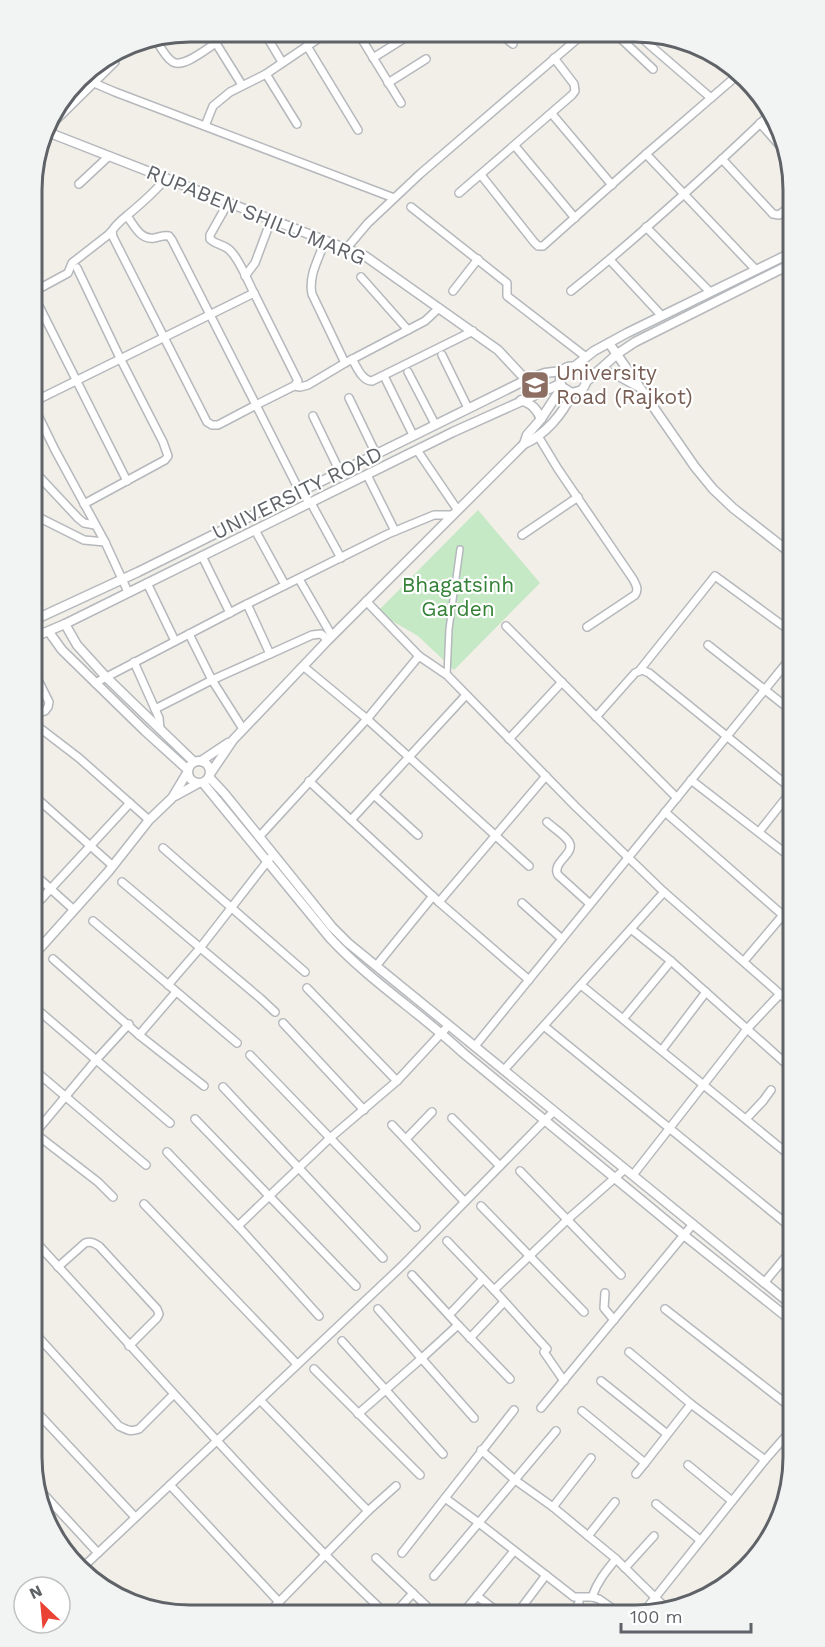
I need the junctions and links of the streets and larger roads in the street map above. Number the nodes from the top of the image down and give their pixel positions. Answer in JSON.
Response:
{"nodes":[{"id":1,"x":270,"y":42,"type":"edge"},
{"id":2,"x":313,"y":42,"type":"edge"},
{"id":3,"x":363,"y":42,"type":"edge"},
{"id":4,"x":398,"y":42,"type":"edge"},
{"id":5,"x":510,"y":42,"type":"edge"},
{"id":6,"x":573,"y":42,"type":"edge"},
{"id":7,"x":624,"y":42,"type":"edge"},
{"id":8,"x":647,"y":42,"type":"edge"},
{"id":9,"x":216,"y":43,"type":"joint"},
{"id":10,"x":513,"y":44,"type":"dead end"},
{"id":11,"x":160,"y":45,"type":"edge"},
{"id":12,"x":307,"y":46,"type":"junction"},
{"id":13,"x":373,"y":58,"type":"junction"},
{"id":14,"x":554,"y":58,"type":"junction"},
{"id":15,"x":426,"y":59,"type":"dead end"},
{"id":16,"x":282,"y":62,"type":"junction"},
{"id":17,"x":113,"y":64,"type":"edge"},
{"id":18,"x":653,"y":69,"type":"dead end"},
{"id":19,"x":266,"y":74,"type":"junction"},
{"id":20,"x":733,"y":79,"type":"edge"},
{"id":21,"x":388,"y":82,"type":"junction"},
{"id":22,"x":94,"y":83,"type":"junction"},
{"id":23,"x":242,"y":85,"type":"junction"},
{"id":24,"x":78,"y":93,"type":"edge"},
{"id":25,"x":81,"y":95,"type":"junction"},
{"id":26,"x":711,"y":98,"type":"junction"},
{"id":27,"x":401,"y":103,"type":"dead end"},
{"id":28,"x":66,"y":110,"type":"edge"},
{"id":29,"x":552,"y":114,"type":"junction"},
{"id":30,"x":764,"y":119,"type":"edge"},
{"id":31,"x":759,"y":123,"type":"junction"},
{"id":32,"x":297,"y":124,"type":"dead end"},
{"id":33,"x":205,"y":126,"type":"junction"},
{"id":34,"x":358,"y":130,"type":"dead end"},
{"id":35,"x":53,"y":134,"type":"edge"},
{"id":36,"x":773,"y":139,"type":"edge"},
{"id":37,"x":515,"y":146,"type":"junction"},
{"id":38,"x":646,"y":154,"type":"junction"},
{"id":39,"x":108,"y":156,"type":"junction"},
{"id":40,"x":722,"y":159,"type":"junction"},
{"id":41,"x":481,"y":174,"type":"junction"},
{"id":42,"x":166,"y":178,"type":"junction"},
{"id":43,"x":79,"y":184,"type":"dead end"},
{"id":44,"x":612,"y":185,"type":"junction"},
{"id":45,"x":459,"y":193,"type":"dead end"},
{"id":46,"x":685,"y":194,"type":"junction"},
{"id":47,"x":394,"y":198,"type":"junction"},
{"id":48,"x":228,"y":203,"type":"junction"},
{"id":49,"x":411,"y":207,"type":"dead end"},
{"id":50,"x":783,"y":212,"type":"edge"},
{"id":51,"x":127,"y":216,"type":"junction"},
{"id":52,"x":575,"y":218,"type":"junction"},
{"id":53,"x":271,"y":220,"type":"junction"},
{"id":54,"x":646,"y":227,"type":"junction"},
{"id":55,"x":112,"y":231,"type":"junction"},
{"id":56,"x":325,"y":241,"type":"junction"},
{"id":57,"x":346,"y":249,"type":"junction"},
{"id":58,"x":783,"y":257,"type":"edge"},
{"id":59,"x":478,"y":259,"type":"junction"},
{"id":60,"x":610,"y":260,"type":"junction"},
{"id":61,"x":77,"y":268,"type":"dead end"},
{"id":62,"x":783,"y":268,"type":"edge"},
{"id":63,"x":756,"y":270,"type":"junction"},
{"id":64,"x":245,"y":276,"type":"junction"},
{"id":65,"x":361,"y":277,"type":"dead end"},
{"id":66,"x":42,"y":287,"type":"edge"},
{"id":67,"x":453,"y":291,"type":"dead end"},
{"id":68,"x":571,"y":291,"type":"dead end"},
{"id":69,"x":710,"y":292,"type":"junction"},
{"id":70,"x":255,"y":294,"type":"junction"},
{"id":71,"x":439,"y":308,"type":"junction"},
{"id":72,"x":42,"y":313,"type":"edge"},
{"id":73,"x":210,"y":315,"type":"junction"},
{"id":74,"x":661,"y":315,"type":"junction"},
{"id":75,"x":408,"y":330,"type":"junction"},
{"id":76,"x":472,"y":331,"type":"junction"},
{"id":77,"x":166,"y":338,"type":"junction"},
{"id":78,"x":609,"y":343,"type":"junction"},
{"id":79,"x":617,"y":354,"type":"junction"},
{"id":80,"x":442,"y":355,"type":"dead end"},
{"id":81,"x":586,"y":357,"type":"junction"},
{"id":82,"x":120,"y":358,"type":"junction"},
{"id":83,"x":352,"y":359,"type":"junction"},
{"id":84,"x":345,"y":363,"type":"junction"},
{"id":85,"x":575,"y":366,"type":"junction"},
{"id":86,"x":562,"y":371,"type":"junction"},
{"id":87,"x":598,"y":371,"type":"junction"},
{"id":88,"x":408,"y":372,"type":"dead end"},
{"id":89,"x":76,"y":380,"type":"junction"},
{"id":90,"x":386,"y":380,"type":"dead end"},
{"id":91,"x":526,"y":380,"type":"junction"},
{"id":92,"x":586,"y":382,"type":"junction"},
{"id":93,"x":294,"y":386,"type":"junction"},
{"id":94,"x":561,"y":386,"type":"junction"},
{"id":95,"x":640,"y":387,"type":"junction"},
{"id":96,"x":536,"y":393,"type":"junction"},
{"id":97,"x":572,"y":393,"type":"junction"},
{"id":98,"x":42,"y":398,"type":"edge"},
{"id":99,"x":349,"y":398,"type":"dead end"},
{"id":100,"x":521,"y":400,"type":"junction"},
{"id":101,"x":256,"y":405,"type":"junction"},
{"id":102,"x":468,"y":408,"type":"junction"},
{"id":103,"x":313,"y":416,"type":"dead end"},
{"id":104,"x":541,"y":419,"type":"junction"},
{"id":105,"x":42,"y":421,"type":"edge"},
{"id":106,"x":435,"y":424,"type":"junction"},
{"id":107,"x":413,"y":435,"type":"junction"},
{"id":108,"x":538,"y":436,"type":"junction"},
{"id":109,"x":524,"y":444,"type":"junction"},
{"id":110,"x":417,"y":450,"type":"junction"},
{"id":111,"x":376,"y":454,"type":"junction"},
{"id":112,"x":340,"y":472,"type":"junction"},
{"id":113,"x":367,"y":475,"type":"junction"},
{"id":114,"x":42,"y":480,"type":"edge"},
{"id":115,"x":127,"y":481,"type":"junction"},
{"id":116,"x":300,"y":492,"type":"junction"},
{"id":117,"x":578,"y":497,"type":"junction"},
{"id":118,"x":311,"y":503,"type":"junction"},
{"id":119,"x":84,"y":504,"type":"junction"},
{"id":120,"x":455,"y":512,"type":"junction"},
{"id":121,"x":42,"y":519,"type":"edge"},
{"id":122,"x":95,"y":525,"type":"junction"},
{"id":123,"x":255,"y":530,"type":"junction"},
{"id":124,"x":395,"y":531,"type":"junction"},
{"id":125,"x":522,"y":535,"type":"dead end"},
{"id":126,"x":105,"y":542,"type":"junction"},
{"id":127,"x":783,"y":547,"type":"edge"},
{"id":128,"x":460,"y":549,"type":"dead end"},
{"id":129,"x":202,"y":556,"type":"junction"},
{"id":130,"x":341,"y":558,"type":"junction"},
{"id":131,"x":123,"y":579,"type":"junction"},
{"id":132,"x":299,"y":579,"type":"junction"},
{"id":133,"x":147,"y":583,"type":"junction"},
{"id":134,"x":285,"y":585,"type":"junction"},
{"id":135,"x":128,"y":592,"type":"junction"},
{"id":136,"x":366,"y":601,"type":"junction"},
{"id":137,"x":248,"y":604,"type":"junction"},
{"id":138,"x":230,"y":613,"type":"junction"},
{"id":139,"x":42,"y":616,"type":"edge"},
{"id":140,"x":65,"y":624,"type":"junction"},
{"id":141,"x":506,"y":626,"type":"dead end"},
{"id":142,"x":783,"y":626,"type":"edge"},
{"id":143,"x":587,"y":627,"type":"dead end"},
{"id":144,"x":49,"y":632,"type":"junction"},
{"id":145,"x":42,"y":634,"type":"edge"},
{"id":146,"x":189,"y":634,"type":"junction"},
{"id":147,"x":330,"y":638,"type":"junction"},
{"id":148,"x":176,"y":641,"type":"junction"},
{"id":149,"x":708,"y":645,"type":"dead end"},
{"id":150,"x":270,"y":654,"type":"junction"},
{"id":151,"x":419,"y":656,"type":"junction"},
{"id":152,"x":134,"y":662,"type":"junction"},
{"id":153,"x":303,"y":666,"type":"junction"},
{"id":154,"x":783,"y":667,"type":"edge"},
{"id":155,"x":639,"y":671,"type":"junction"},
{"id":156,"x":447,"y":675,"type":"junction"},
{"id":157,"x":106,"y":677,"type":"junction"},
{"id":158,"x":212,"y":680,"type":"junction"},
{"id":159,"x":562,"y":682,"type":"junction"},
{"id":160,"x":95,"y":683,"type":"junction"},
{"id":161,"x":42,"y":688,"type":"edge"},
{"id":162,"x":765,"y":689,"type":"junction"},
{"id":163,"x":466,"y":695,"type":"junction"},
{"id":164,"x":783,"y":704,"type":"edge"},
{"id":165,"x":155,"y":709,"type":"junction"},
{"id":166,"x":42,"y":712,"type":"edge"},
{"id":167,"x":596,"y":717,"type":"junction"},
{"id":168,"x":367,"y":719,"type":"junction"},
{"id":169,"x":160,"y":729,"type":"junction"},
{"id":170,"x":243,"y":729,"type":"junction"},
{"id":171,"x":42,"y":730,"type":"edge"},
{"id":172,"x":727,"y":736,"type":"junction"},
{"id":173,"x":509,"y":739,"type":"junction"},
{"id":174,"x":233,"y":740,"type":"junction"},
{"id":175,"x":409,"y":757,"type":"junction"},
{"id":176,"x":197,"y":762,"type":"junction"},
{"id":177,"x":188,"y":772,"type":"junction"},
{"id":178,"x":546,"y":776,"type":"junction"},
{"id":179,"x":205,"y":779,"type":"junction"},
{"id":180,"x":691,"y":780,"type":"junction"},
{"id":181,"x":309,"y":781,"type":"junction"},
{"id":182,"x":783,"y":781,"type":"edge"},
{"id":183,"x":374,"y":795,"type":"junction"},
{"id":184,"x":172,"y":798,"type":"junction"},
{"id":185,"x":677,"y":798,"type":"junction"},
{"id":186,"x":783,"y":802,"type":"edge"},
{"id":187,"x":42,"y":803,"type":"edge"},
{"id":188,"x":130,"y":803,"type":"junction"},
{"id":189,"x":665,"y":812,"type":"junction"},
{"id":190,"x":150,"y":820,"type":"junction"},
{"id":191,"x":351,"y":820,"type":"junction"},
{"id":192,"x":547,"y":822,"type":"dead end"},
{"id":193,"x":759,"y":832,"type":"junction"},
{"id":194,"x":418,"y":835,"type":"dead end"},
{"id":195,"x":496,"y":836,"type":"junction"},
{"id":196,"x":259,"y":837,"type":"junction"},
{"id":197,"x":90,"y":846,"type":"junction"},
{"id":198,"x":163,"y":848,"type":"dead end"},
{"id":199,"x":783,"y":851,"type":"edge"},
{"id":200,"x":274,"y":855,"type":"junction"},
{"id":201,"x":628,"y":858,"type":"junction"},
{"id":202,"x":267,"y":862,"type":"junction"},
{"id":203,"x":113,"y":866,"type":"junction"},
{"id":204,"x":529,"y":866,"type":"dead end"},
{"id":205,"x":42,"y":880,"type":"edge"},
{"id":206,"x":122,"y":882,"type":"dead end"},
{"id":207,"x":51,"y":888,"type":"junction"},
{"id":208,"x":664,"y":892,"type":"junction"},
{"id":209,"x":433,"y":896,"type":"junction"},
{"id":210,"x":42,"y":898,"type":"edge"},
{"id":211,"x":439,"y":902,"type":"junction"},
{"id":212,"x":522,"y":903,"type":"dead end"},
{"id":213,"x":590,"y":904,"type":"junction"},
{"id":214,"x":231,"y":908,"type":"junction"},
{"id":215,"x":74,"y":910,"type":"junction"},
{"id":216,"x":783,"y":915,"type":"joint"},
{"id":217,"x":93,"y":921,"type":"dead end"},
{"id":218,"x":631,"y":929,"type":"junction"},
{"id":219,"x":562,"y":939,"type":"junction"},
{"id":220,"x":42,"y":944,"type":"edge"},
{"id":221,"x":200,"y":948,"type":"junction"},
{"id":222,"x":53,"y":959,"type":"dead end"},
{"id":223,"x":671,"y":961,"type":"junction"},
{"id":224,"x":744,"y":961,"type":"junction"},
{"id":225,"x":376,"y":966,"type":"junction"},
{"id":226,"x":305,"y":972,"type":"dead end"},
{"id":227,"x":529,"y":980,"type":"junction"},
{"id":228,"x":168,"y":985,"type":"junction"},
{"id":229,"x":581,"y":985,"type":"junction"},
{"id":230,"x":307,"y":988,"type":"dead end"},
{"id":231,"x":176,"y":992,"type":"junction"},
{"id":232,"x":706,"y":992,"type":"junction"},
{"id":233,"x":780,"y":994,"type":"junction"},
{"id":234,"x":783,"y":997,"type":"edge"},
{"id":235,"x":274,"y":1012,"type":"dead end"},
{"id":236,"x":42,"y":1014,"type":"edge"},
{"id":237,"x":623,"y":1019,"type":"junction"},
{"id":238,"x":283,"y":1023,"type":"dead end"},
{"id":239,"x":129,"y":1024,"type":"junction"},
{"id":240,"x":544,"y":1026,"type":"junction"},
{"id":241,"x":444,"y":1029,"type":"junction"},
{"id":242,"x":747,"y":1029,"type":"junction"},
{"id":243,"x":139,"y":1035,"type":"junction"},
{"id":244,"x":237,"y":1043,"type":"dead end"},
{"id":245,"x":475,"y":1046,"type":"junction"},
{"id":246,"x":662,"y":1050,"type":"junction"},
{"id":247,"x":250,"y":1055,"type":"dead end"},
{"id":248,"x":96,"y":1060,"type":"junction"},
{"id":249,"x":783,"y":1061,"type":"edge"},
{"id":250,"x":504,"y":1070,"type":"junction"},
{"id":251,"x":42,"y":1077,"type":"edge"},
{"id":252,"x":397,"y":1081,"type":"junction"},
{"id":253,"x":704,"y":1085,"type":"junction"},
{"id":254,"x":204,"y":1086,"type":"dead end"},
{"id":255,"x":223,"y":1086,"type":"dead end"},
{"id":256,"x":771,"y":1089,"type":"dead end"},
{"id":257,"x":65,"y":1097,"type":"junction"},
{"id":258,"x":364,"y":1110,"type":"junction"},
{"id":259,"x":554,"y":1111,"type":"junction"},
{"id":260,"x":432,"y":1112,"type":"dead end"},
{"id":261,"x":452,"y":1118,"type":"dead end"},
{"id":262,"x":195,"y":1119,"type":"dead end"},
{"id":263,"x":746,"y":1119,"type":"junction"},
{"id":264,"x":546,"y":1120,"type":"junction"},
{"id":265,"x":42,"y":1122,"type":"edge"},
{"id":266,"x":170,"y":1123,"type":"dead end"},
{"id":267,"x":392,"y":1125,"type":"dead end"},
{"id":268,"x":671,"y":1128,"type":"junction"},
{"id":269,"x":330,"y":1138,"type":"junction"},
{"id":270,"x":42,"y":1139,"type":"edge"},
{"id":271,"x":406,"y":1139,"type":"junction"},
{"id":272,"x":783,"y":1150,"type":"edge"},
{"id":273,"x":168,"y":1152,"type":"dead end"},
{"id":274,"x":146,"y":1165,"type":"dead end"},
{"id":275,"x":500,"y":1166,"type":"junction"},
{"id":276,"x":300,"y":1167,"type":"junction"},
{"id":277,"x":625,"y":1169,"type":"junction"},
{"id":278,"x":520,"y":1171,"type":"dead end"},
{"id":279,"x":633,"y":1175,"type":"junction"},
{"id":280,"x":615,"y":1177,"type":"junction"},
{"id":281,"x":269,"y":1196,"type":"junction"},
{"id":282,"x":113,"y":1197,"type":"dead end"},
{"id":283,"x":464,"y":1201,"type":"junction"},
{"id":284,"x":144,"y":1204,"type":"dead end"},
{"id":285,"x":480,"y":1206,"type":"dead end"},
{"id":286,"x":568,"y":1219,"type":"junction"},
{"id":287,"x":783,"y":1221,"type":"edge"},
{"id":288,"x":693,"y":1224,"type":"junction"},
{"id":289,"x":238,"y":1226,"type":"junction"},
{"id":290,"x":416,"y":1227,"type":"dead end"},
{"id":291,"x":685,"y":1236,"type":"junction"},
{"id":292,"x":447,"y":1240,"type":"dead end"},
{"id":293,"x":43,"y":1251,"type":"edge"},
{"id":294,"x":529,"y":1256,"type":"junction"},
{"id":295,"x":383,"y":1258,"type":"dead end"},
{"id":296,"x":783,"y":1260,"type":"edge"},
{"id":297,"x":58,"y":1267,"type":"junction"},
{"id":298,"x":412,"y":1275,"type":"dead end"},
{"id":299,"x":621,"y":1275,"type":"dead end"},
{"id":300,"x":483,"y":1279,"type":"junction"},
{"id":301,"x":764,"y":1283,"type":"junction"},
{"id":302,"x":356,"y":1286,"type":"dead end"},
{"id":303,"x":494,"y":1290,"type":"junction"},
{"id":304,"x":605,"y":1293,"type":"dead end"},
{"id":305,"x":783,"y":1298,"type":"edge"},
{"id":306,"x":504,"y":1302,"type":"junction"},
{"id":307,"x":665,"y":1308,"type":"dead end"},
{"id":308,"x":378,"y":1309,"type":"dead end"},
{"id":309,"x":584,"y":1312,"type":"dead end"},
{"id":310,"x":783,"y":1314,"type":"edge"},
{"id":311,"x":449,"y":1315,"type":"junction"},
{"id":312,"x":319,"y":1316,"type":"dead end"},
{"id":313,"x":614,"y":1320,"type":"junction"},
{"id":314,"x":458,"y":1325,"type":"junction"},
{"id":315,"x":470,"y":1338,"type":"junction"},
{"id":316,"x":42,"y":1341,"type":"edge"},
{"id":317,"x":342,"y":1341,"type":"dead end"},
{"id":318,"x":129,"y":1346,"type":"junction"},
{"id":319,"x":629,"y":1352,"type":"dead end"},
{"id":320,"x":422,"y":1358,"type":"junction"},
{"id":321,"x":297,"y":1364,"type":"junction"},
{"id":322,"x":314,"y":1369,"type":"dead end"},
{"id":323,"x":510,"y":1379,"type":"dead end"},
{"id":324,"x":564,"y":1380,"type":"junction"},
{"id":325,"x":601,"y":1381,"type":"dead end"},
{"id":326,"x":384,"y":1390,"type":"junction"},
{"id":327,"x":173,"y":1395,"type":"junction"},
{"id":328,"x":260,"y":1400,"type":"junction"},
{"id":329,"x":783,"y":1401,"type":"edge"},
{"id":330,"x":690,"y":1404,"type":"junction"},
{"id":331,"x":540,"y":1408,"type":"dead end"},
{"id":332,"x":514,"y":1410,"type":"dead end"},
{"id":333,"x":582,"y":1412,"type":"dead end"},
{"id":334,"x":358,"y":1414,"type":"junction"},
{"id":335,"x":42,"y":1418,"type":"edge"},
{"id":336,"x":474,"y":1418,"type":"dead end"},
{"id":337,"x":556,"y":1431,"type":"dead end"},
{"id":338,"x":667,"y":1434,"type":"junction"},
{"id":339,"x":783,"y":1439,"type":"edge"},
{"id":340,"x":217,"y":1442,"type":"junction"},
{"id":341,"x":481,"y":1450,"type":"junction"},
{"id":342,"x":443,"y":1454,"type":"dead end"},
{"id":343,"x":591,"y":1458,"type":"dead end"},
{"id":344,"x":765,"y":1460,"type":"junction"},
{"id":345,"x":645,"y":1463,"type":"junction"},
{"id":346,"x":688,"y":1465,"type":"dead end"},
{"id":347,"x":636,"y":1474,"type":"dead end"},
{"id":348,"x":420,"y":1475,"type":"dead end"},
{"id":349,"x":515,"y":1480,"type":"junction"},
{"id":350,"x":170,"y":1485,"type":"junction"},
{"id":351,"x":396,"y":1486,"type":"dead end"},
{"id":352,"x":444,"y":1498,"type":"junction"},
{"id":353,"x":49,"y":1500,"type":"edge"},
{"id":354,"x":732,"y":1501,"type":"junction"},
{"id":355,"x":615,"y":1502,"type":"dead end"},
{"id":356,"x":656,"y":1504,"type":"dead end"},
{"id":357,"x":553,"y":1507,"type":"junction"},
{"id":358,"x":368,"y":1511,"type":"junction"},
{"id":359,"x":135,"y":1518,"type":"junction"},
{"id":360,"x":479,"y":1523,"type":"junction"},
{"id":361,"x":588,"y":1536,"type":"junction"},
{"id":362,"x":654,"y":1536,"type":"dead end"},
{"id":363,"x":700,"y":1540,"type":"junction"},
{"id":364,"x":514,"y":1551,"type":"junction"},
{"id":365,"x":98,"y":1553,"type":"junction"},
{"id":366,"x":402,"y":1553,"type":"dead end"},
{"id":367,"x":324,"y":1556,"type":"junction"},
{"id":368,"x":376,"y":1558,"type":"dead end"},
{"id":369,"x":616,"y":1559,"type":"junction"},
{"id":370,"x":87,"y":1563,"type":"edge"},
{"id":371,"x":626,"y":1568,"type":"junction"},
{"id":372,"x":546,"y":1575,"type":"junction"},
{"id":373,"x":434,"y":1576,"type":"dead end"},
{"id":374,"x":413,"y":1593,"type":"junction"},
{"id":375,"x":477,"y":1596,"type":"junction"},
{"id":376,"x":592,"y":1597,"type":"junction"},
{"id":377,"x":579,"y":1598,"type":"junction"},
{"id":378,"x":656,"y":1598,"type":"junction"},
{"id":379,"x":279,"y":1602,"type":"junction"},
{"id":380,"x":661,"y":1603,"type":"edge"},
{"id":381,"x":651,"y":1604,"type":"edge"},
{"id":382,"x":276,"y":1605,"type":"edge"},
{"id":383,"x":376,"y":1605,"type":"edge"},
{"id":384,"x":402,"y":1605,"type":"edge"},
{"id":385,"x":426,"y":1605,"type":"edge"},
{"id":386,"x":469,"y":1605,"type":"edge"},
{"id":387,"x":489,"y":1605,"type":"edge"},
{"id":388,"x":524,"y":1605,"type":"edge"},
{"id":389,"x":578,"y":1605,"type":"edge"},
{"id":390,"x":607,"y":1605,"type":"edge"}],
"edges":[{"from":1,"to":16,"type":"street"},
{"from":2,"to":12,"type":"street"},
{"from":3,"to":13,"type":"street"},
{"from":4,"to":13,"type":"street"},
{"from":5,"to":10,"type":"street"},
{"from":6,"to":14,"type":"street"},
{"from":7,"to":18,"type":"street"},
{"from":8,"to":26,"type":"street"},
{"from":9,"to":11,"type":"street"},
{"from":9,"to":23,"type":"street"},
{"from":12,"to":16,"type":"street"},
{"from":12,"to":34,"type":"street"},
{"from":13,"to":21,"type":"street"},
{"from":14,"to":29,"type":"street"},
{"from":14,"to":47,"type":"street"},
{"from":15,"to":21,"type":"street"},
{"from":16,"to":19,"type":"street"},
{"from":17,"to":22,"type":"street"},
{"from":19,"to":23,"type":"street"},
{"from":19,"to":32,"type":"street"},
{"from":20,"to":26,"type":"street"},
{"from":21,"to":27,"type":"street"},
{"from":22,"to":25,"type":"street"},
{"from":22,"to":33,"type":"street"},
{"from":23,"to":33,"type":"street"},
{"from":24,"to":25,"type":"street"},
{"from":25,"to":28,"type":"street"},
{"from":26,"to":38,"type":"street"},
{"from":29,"to":37,"type":"street"},
{"from":29,"to":44,"type":"street"},
{"from":30,"to":31,"type":"street"},
{"from":31,"to":36,"type":"street"},
{"from":31,"to":40,"type":"street"},
{"from":33,"to":47,"type":"street"},
{"from":35,"to":39,"type":"street","name":"RUPABEN SHILU MARG"},
{"from":37,"to":41,"type":"street"},
{"from":37,"to":52,"type":"street"},
{"from":38,"to":44,"type":"street"},
{"from":38,"to":46,"type":"street"},
{"from":39,"to":42,"type":"street","name":"RUPABEN SHILU MARG"},
{"from":39,"to":43,"type":"street"},
{"from":40,"to":46,"type":"street"},
{"from":40,"to":50,"type":"street"},
{"from":41,"to":45,"type":"street"},
{"from":41,"to":52,"type":"street"},
{"from":42,"to":48,"type":"street","name":"RUPABEN SHILU MARG"},
{"from":42,"to":51,"type":"street"},
{"from":44,"to":52,"type":"street"},
{"from":46,"to":54,"type":"street"},
{"from":46,"to":63,"type":"street"},
{"from":47,"to":57,"type":"street"},
{"from":48,"to":53,"type":"street","name":"RUPABEN SHILU MARG"},
{"from":48,"to":64,"type":"street"},
{"from":49,"to":59,"type":"street"},
{"from":51,"to":55,"type":"street"},
{"from":51,"to":73,"type":"street"},
{"from":53,"to":56,"type":"street","name":"RUPABEN SHILU MARG"},
{"from":53,"to":64,"type":"street"},
{"from":54,"to":60,"type":"street"},
{"from":54,"to":69,"type":"street"},
{"from":55,"to":66,"type":"street"},
{"from":55,"to":77,"type":"street"},
{"from":56,"to":57,"type":"street","name":"RUPABEN SHILU MARG"},
{"from":56,"to":84,"type":"street"},
{"from":57,"to":71,"type":"street","name":"RUPABEN SHILU MARG"},
{"from":58,"to":63,"type":"street"},
{"from":59,"to":67,"type":"street"},
{"from":59,"to":81,"type":"street"},
{"from":60,"to":68,"type":"street"},
{"from":60,"to":74,"type":"street"},
{"from":61,"to":82,"type":"street"},
{"from":62,"to":79,"type":"street"},
{"from":63,"to":69,"type":"street"},
{"from":64,"to":70,"type":"street"},
{"from":65,"to":75,"type":"street"},
{"from":69,"to":74,"type":"street"},
{"from":70,"to":73,"type":"street"},
{"from":70,"to":93,"type":"street"},
{"from":71,"to":75,"type":"street"},
{"from":71,"to":76,"type":"street","name":"RUPABEN SHILU MARG"},
{"from":72,"to":89,"type":"street"},
{"from":73,"to":77,"type":"street"},
{"from":73,"to":101,"type":"street"},
{"from":74,"to":78,"type":"street"},
{"from":75,"to":83,"type":"street"},
{"from":76,"to":83,"type":"street"},
{"from":76,"to":91,"type":"street","name":"RUPABEN SHILU MARG"},
{"from":77,"to":82,"type":"street"},
{"from":77,"to":101,"type":"street"},
{"from":78,"to":79,"type":"street"},
{"from":78,"to":81,"type":"street"},
{"from":79,"to":87,"type":"street"},
{"from":79,"to":95,"type":"street"},
{"from":80,"to":102,"type":"street"},
{"from":81,"to":85,"type":"street"},
{"from":82,"to":89,"type":"street"},
{"from":82,"to":115,"type":"street"},
{"from":83,"to":84,"type":"street"},
{"from":84,"to":93,"type":"street"},
{"from":85,"to":86,"type":"street"},
{"from":85,"to":92,"type":"street"},
{"from":86,"to":91,"type":"street","name":"UNIVERSITY ROAD"},
{"from":86,"to":94,"type":"street"},
{"from":87,"to":92,"type":"street"},
{"from":87,"to":95,"type":"street"},
{"from":88,"to":106,"type":"street"},
{"from":89,"to":98,"type":"street"},
{"from":89,"to":115,"type":"street"},
{"from":90,"to":107,"type":"street"},
{"from":91,"to":96,"type":"street","name":"RUPABEN SHILU MARG"},
{"from":91,"to":102,"type":"street","name":"UNIVERSITY ROAD"},
{"from":92,"to":97,"type":"street"},
{"from":93,"to":101,"type":"street"},
{"from":94,"to":96,"type":"street","name":"UNIVERSITY ROAD"},
{"from":94,"to":97,"type":"street"},
{"from":94,"to":104,"type":"street"},
{"from":95,"to":127,"type":"street"},
{"from":96,"to":100,"type":"street","name":"UNIVERSITY ROAD"},
{"from":97,"to":108,"type":"street"},
{"from":99,"to":111,"type":"street"},
{"from":100,"to":104,"type":"street"},
{"from":100,"to":110,"type":"street","name":"UNIVERSITY ROAD"},
{"from":101,"to":116,"type":"street"},
{"from":102,"to":106,"type":"street","name":"UNIVERSITY ROAD"},
{"from":103,"to":112,"type":"street"},
{"from":104,"to":109,"type":"street"},
{"from":105,"to":119,"type":"street"},
{"from":106,"to":107,"type":"street","name":"UNIVERSITY ROAD"},
{"from":107,"to":111,"type":"street","name":"UNIVERSITY ROAD"},
{"from":108,"to":109,"type":"street"},
{"from":108,"to":117,"type":"street"},
{"from":109,"to":120,"type":"street"},
{"from":110,"to":113,"type":"street","name":"UNIVERSITY ROAD"},
{"from":110,"to":120,"type":"street"},
{"from":111,"to":112,"type":"street","name":"UNIVERSITY ROAD"},
{"from":112,"to":116,"type":"street","name":"UNIVERSITY ROAD"},
{"from":113,"to":118,"type":"street","name":"UNIVERSITY ROAD"},
{"from":113,"to":124,"type":"street"},
{"from":114,"to":122,"type":"street"},
{"from":115,"to":119,"type":"street"},
{"from":116,"to":118,"type":"street"},
{"from":116,"to":131,"type":"street","name":"UNIVERSITY ROAD"},
{"from":117,"to":125,"type":"street"},
{"from":117,"to":143,"type":"street"},
{"from":118,"to":123,"type":"street","name":"UNIVERSITY ROAD"},
{"from":118,"to":130,"type":"street"},
{"from":119,"to":122,"type":"street"},
{"from":120,"to":124,"type":"street"},
{"from":120,"to":136,"type":"street"},
{"from":121,"to":126,"type":"street"},
{"from":122,"to":126,"type":"street"},
{"from":123,"to":129,"type":"street","name":"UNIVERSITY ROAD"},
{"from":123,"to":134,"type":"street"},
{"from":124,"to":130,"type":"street"},
{"from":126,"to":131,"type":"street"},
{"from":128,"to":156,"type":"street"},
{"from":129,"to":133,"type":"street","name":"UNIVERSITY ROAD"},
{"from":129,"to":138,"type":"street"},
{"from":130,"to":132,"type":"street"},
{"from":131,"to":135,"type":"street"},
{"from":131,"to":139,"type":"street","name":"UNIVERSITY ROAD"},
{"from":132,"to":134,"type":"street"},
{"from":132,"to":147,"type":"street"},
{"from":133,"to":135,"type":"street","name":"UNIVERSITY ROAD"},
{"from":133,"to":148,"type":"street"},
{"from":134,"to":137,"type":"street"},
{"from":135,"to":140,"type":"street","name":"UNIVERSITY ROAD"},
{"from":136,"to":147,"type":"street"},
{"from":136,"to":151,"type":"street"},
{"from":137,"to":138,"type":"street"},
{"from":137,"to":150,"type":"street"},
{"from":138,"to":146,"type":"street"},
{"from":140,"to":144,"type":"street","name":"UNIVERSITY ROAD"},
{"from":140,"to":157,"type":"street"},
{"from":141,"to":159,"type":"street"},
{"from":142,"to":155,"type":"street"},
{"from":144,"to":145,"type":"street","name":"UNIVERSITY ROAD"},
{"from":144,"to":160,"type":"street"},
{"from":146,"to":148,"type":"street"},
{"from":146,"to":158,"type":"street"},
{"from":147,"to":150,"type":"street"},
{"from":147,"to":153,"type":"street"},
{"from":148,"to":152,"type":"street"},
{"from":149,"to":162,"type":"street"},
{"from":150,"to":158,"type":"street"},
{"from":151,"to":156,"type":"street"},
{"from":151,"to":168,"type":"street"},
{"from":152,"to":157,"type":"street"},
{"from":152,"to":165,"type":"street"},
{"from":153,"to":168,"type":"street"},
{"from":153,"to":170,"type":"street"},
{"from":154,"to":162,"type":"street"},
{"from":155,"to":167,"type":"street"},
{"from":155,"to":172,"type":"street"},
{"from":156,"to":163,"type":"street"},
{"from":157,"to":160,"type":"street"},
{"from":157,"to":169,"type":"street"},
{"from":158,"to":165,"type":"street"},
{"from":158,"to":170,"type":"street"},
{"from":159,"to":167,"type":"street"},
{"from":159,"to":173,"type":"street"},
{"from":160,"to":177,"type":"street"},
{"from":161,"to":166,"type":"street"},
{"from":162,"to":164,"type":"street"},
{"from":162,"to":172,"type":"street"},
{"from":163,"to":173,"type":"street"},
{"from":163,"to":175,"type":"street"},
{"from":165,"to":169,"type":"street"},
{"from":167,"to":185,"type":"street"},
{"from":168,"to":175,"type":"street"},
{"from":168,"to":181,"type":"street"},
{"from":169,"to":176,"type":"street"},
{"from":170,"to":174,"type":"street"},
{"from":171,"to":188,"type":"street"},
{"from":172,"to":180,"type":"street"},
{"from":172,"to":182,"type":"street"},
{"from":173,"to":178,"type":"street"},
{"from":174,"to":176,"type":"street"},
{"from":174,"to":179,"type":"street"},
{"from":175,"to":183,"type":"street"},
{"from":175,"to":195,"type":"street"},
{"from":176,"to":177,"type":"street"},
{"from":176,"to":179,"type":"street"},
{"from":177,"to":179,"type":"street"},
{"from":177,"to":184,"type":"street"},
{"from":178,"to":195,"type":"street"},
{"from":178,"to":201,"type":"street"},
{"from":179,"to":184,"type":"street"},
{"from":179,"to":196,"type":"street"},
{"from":179,"to":202,"type":"street"},
{"from":180,"to":185,"type":"street"},
{"from":180,"to":193,"type":"street"},
{"from":181,"to":191,"type":"street"},
{"from":181,"to":196,"type":"street"},
{"from":183,"to":191,"type":"street"},
{"from":183,"to":194,"type":"street"},
{"from":184,"to":190,"type":"street"},
{"from":185,"to":189,"type":"street"},
{"from":186,"to":193,"type":"street"},
{"from":187,"to":197,"type":"street"},
{"from":188,"to":190,"type":"street"},
{"from":188,"to":197,"type":"street"},
{"from":189,"to":201,"type":"street"},
{"from":189,"to":216,"type":"street"},
{"from":190,"to":203,"type":"street"},
{"from":191,"to":209,"type":"street"},
{"from":192,"to":213,"type":"street"},
{"from":193,"to":199,"type":"street"},
{"from":195,"to":204,"type":"street"},
{"from":195,"to":211,"type":"street"},
{"from":196,"to":200,"type":"street"},
{"from":197,"to":203,"type":"street"},
{"from":197,"to":207,"type":"street"},
{"from":198,"to":214,"type":"street"},
{"from":200,"to":202,"type":"street"},
{"from":200,"to":225,"type":"street"},
{"from":201,"to":208,"type":"street"},
{"from":201,"to":213,"type":"street"},
{"from":202,"to":214,"type":"street"},
{"from":202,"to":241,"type":"street"},
{"from":203,"to":215,"type":"street"},
{"from":205,"to":207,"type":"street"},
{"from":206,"to":221,"type":"street"},
{"from":207,"to":210,"type":"street"},
{"from":207,"to":215,"type":"street"},
{"from":208,"to":218,"type":"street"},
{"from":208,"to":224,"type":"street"},
{"from":209,"to":211,"type":"street"},
{"from":209,"to":225,"type":"street"},
{"from":211,"to":227,"type":"street"},
{"from":212,"to":219,"type":"street"},
{"from":213,"to":219,"type":"street"},
{"from":214,"to":221,"type":"street"},
{"from":214,"to":226,"type":"street"},
{"from":215,"to":220,"type":"street"},
{"from":216,"to":224,"type":"street"},
{"from":217,"to":228,"type":"street"},
{"from":218,"to":223,"type":"street"},
{"from":218,"to":229,"type":"street"},
{"from":219,"to":227,"type":"street"},
{"from":221,"to":228,"type":"street"},
{"from":221,"to":235,"type":"street"},
{"from":222,"to":239,"type":"street"},
{"from":223,"to":232,"type":"street"},
{"from":223,"to":237,"type":"street"},
{"from":224,"to":233,"type":"street"},
{"from":225,"to":241,"type":"street"},
{"from":227,"to":245,"type":"street"},
{"from":228,"to":231,"type":"street"},
{"from":229,"to":237,"type":"street"},
{"from":229,"to":240,"type":"street"},
{"from":230,"to":252,"type":"street"},
{"from":231,"to":243,"type":"street"},
{"from":231,"to":244,"type":"street"},
{"from":232,"to":242,"type":"street"},
{"from":232,"to":246,"type":"street"},
{"from":233,"to":234,"type":"street"},
{"from":233,"to":242,"type":"street"},
{"from":236,"to":248,"type":"street"},
{"from":237,"to":246,"type":"street"},
{"from":238,"to":258,"type":"street"},
{"from":239,"to":243,"type":"street"},
{"from":239,"to":248,"type":"street"},
{"from":240,"to":250,"type":"street"},
{"from":240,"to":268,"type":"street"},
{"from":241,"to":245,"type":"street"},
{"from":241,"to":252,"type":"street"},
{"from":241,"to":264,"type":"street"},
{"from":242,"to":249,"type":"street"},
{"from":242,"to":253,"type":"street"},
{"from":243,"to":254,"type":"street"},
{"from":245,"to":250,"type":"street"},
{"from":246,"to":253,"type":"street"},
{"from":247,"to":269,"type":"street"},
{"from":248,"to":257,"type":"street"},
{"from":248,"to":266,"type":"street"},
{"from":250,"to":259,"type":"street"},
{"from":251,"to":257,"type":"street"},
{"from":252,"to":258,"type":"street"},
{"from":253,"to":263,"type":"street"},
{"from":253,"to":268,"type":"street"},
{"from":255,"to":276,"type":"street"},
{"from":256,"to":263,"type":"street"},
{"from":257,"to":265,"type":"street"},
{"from":257,"to":274,"type":"street"},
{"from":258,"to":269,"type":"street"},
{"from":259,"to":264,"type":"street"},
{"from":259,"to":277,"type":"street"},
{"from":260,"to":271,"type":"street"},
{"from":261,"to":275,"type":"street"},
{"from":262,"to":281,"type":"street"},
{"from":263,"to":272,"type":"street"},
{"from":264,"to":275,"type":"street"},
{"from":264,"to":280,"type":"street"},
{"from":267,"to":271,"type":"street"},
{"from":268,"to":279,"type":"street"},
{"from":268,"to":287,"type":"street"},
{"from":269,"to":276,"type":"street"},
{"from":269,"to":290,"type":"street"},
{"from":270,"to":282,"type":"street"},
{"from":271,"to":283,"type":"street"},
{"from":273,"to":289,"type":"street"},
{"from":275,"to":283,"type":"street"},
{"from":276,"to":281,"type":"street"},
{"from":276,"to":295,"type":"street"},
{"from":277,"to":279,"type":"street"},
{"from":277,"to":280,"type":"street"},
{"from":278,"to":286,"type":"street"},
{"from":279,"to":288,"type":"street"},
{"from":280,"to":286,"type":"street"},
{"from":280,"to":291,"type":"street"},
{"from":281,"to":289,"type":"street"},
{"from":281,"to":302,"type":"street"},
{"from":283,"to":321,"type":"street"},
{"from":284,"to":321,"type":"street"},
{"from":285,"to":294,"type":"street"},
{"from":286,"to":294,"type":"street"},
{"from":286,"to":299,"type":"street"},
{"from":288,"to":291,"type":"street"},
{"from":288,"to":301,"type":"street"},
{"from":289,"to":312,"type":"street"},
{"from":291,"to":310,"type":"street"},
{"from":291,"to":313,"type":"street"},
{"from":292,"to":300,"type":"street"},
{"from":293,"to":297,"type":"street"},
{"from":294,"to":303,"type":"street"},
{"from":294,"to":309,"type":"street"},
{"from":296,"to":301,"type":"street"},
{"from":297,"to":318,"type":"street"},
{"from":297,"to":318,"type":"street"},
{"from":298,"to":311,"type":"street"},
{"from":300,"to":303,"type":"street"},
{"from":300,"to":311,"type":"street"},
{"from":301,"to":305,"type":"street"},
{"from":303,"to":306,"type":"street"},
{"from":304,"to":313,"type":"street"},
{"from":306,"to":315,"type":"street"},
{"from":306,"to":324,"type":"street"},
{"from":307,"to":329,"type":"street"},
{"from":308,"to":320,"type":"street"},
{"from":311,"to":314,"type":"street"},
{"from":313,"to":324,"type":"street"},
{"from":314,"to":315,"type":"street"},
{"from":314,"to":320,"type":"street"},
{"from":315,"to":323,"type":"street"},
{"from":316,"to":327,"type":"street"},
{"from":317,"to":326,"type":"street"},
{"from":318,"to":327,"type":"street"},
{"from":319,"to":330,"type":"street"},
{"from":320,"to":326,"type":"street"},
{"from":320,"to":336,"type":"street"},
{"from":321,"to":328,"type":"street"},
{"from":322,"to":334,"type":"street"},
{"from":324,"to":331,"type":"street"},
{"from":325,"to":338,"type":"street"},
{"from":326,"to":334,"type":"street"},
{"from":326,"to":342,"type":"street"},
{"from":327,"to":340,"type":"street"},
{"from":328,"to":340,"type":"street"},
{"from":328,"to":358,"type":"street"},
{"from":330,"to":338,"type":"street"},
{"from":330,"to":344,"type":"street"},
{"from":332,"to":341,"type":"street"},
{"from":333,"to":345,"type":"street"},
{"from":334,"to":348,"type":"street"},
{"from":335,"to":359,"type":"street"},
{"from":337,"to":349,"type":"street"},
{"from":338,"to":345,"type":"street"},
{"from":339,"to":344,"type":"street"},
{"from":340,"to":350,"type":"street"},
{"from":340,"to":367,"type":"street"},
{"from":341,"to":349,"type":"street"},
{"from":341,"to":352,"type":"street"},
{"from":343,"to":357,"type":"street"},
{"from":344,"to":354,"type":"street"},
{"from":345,"to":347,"type":"street"},
{"from":346,"to":354,"type":"street"},
{"from":349,"to":357,"type":"street"},
{"from":349,"to":360,"type":"street"},
{"from":350,"to":359,"type":"street"},
{"from":350,"to":379,"type":"street"},
{"from":351,"to":358,"type":"street"},
{"from":352,"to":360,"type":"street"},
{"from":352,"to":366,"type":"street"},
{"from":353,"to":365,"type":"street"},
{"from":354,"to":363,"type":"street"},
{"from":355,"to":361,"type":"street"},
{"from":356,"to":363,"type":"street"},
{"from":357,"to":361,"type":"street"},
{"from":358,"to":367,"type":"street"},
{"from":359,"to":365,"type":"street"},
{"from":360,"to":364,"type":"street"},
{"from":360,"to":373,"type":"street"},
{"from":361,"to":369,"type":"street"},
{"from":362,"to":371,"type":"street"},
{"from":363,"to":378,"type":"street"},
{"from":364,"to":372,"type":"street"},
{"from":364,"to":375,"type":"street"},
{"from":365,"to":370,"type":"street"},
{"from":367,"to":379,"type":"street"},
{"from":367,"to":383,"type":"street"},
{"from":368,"to":374,"type":"street"},
{"from":369,"to":371,"type":"street"},
{"from":369,"to":376,"type":"street"},
{"from":371,"to":378,"type":"street"},
{"from":372,"to":377,"type":"street"},
{"from":372,"to":388,"type":"street"},
{"from":374,"to":384,"type":"street"},
{"from":374,"to":385,"type":"street"},
{"from":375,"to":386,"type":"street"},
{"from":375,"to":387,"type":"street"},
{"from":376,"to":377,"type":"street"},
{"from":376,"to":390,"type":"street"},
{"from":377,"to":389,"type":"street"},
{"from":378,"to":380,"type":"street"},
{"from":378,"to":381,"type":"street"},
{"from":379,"to":382,"type":"street"}]}
